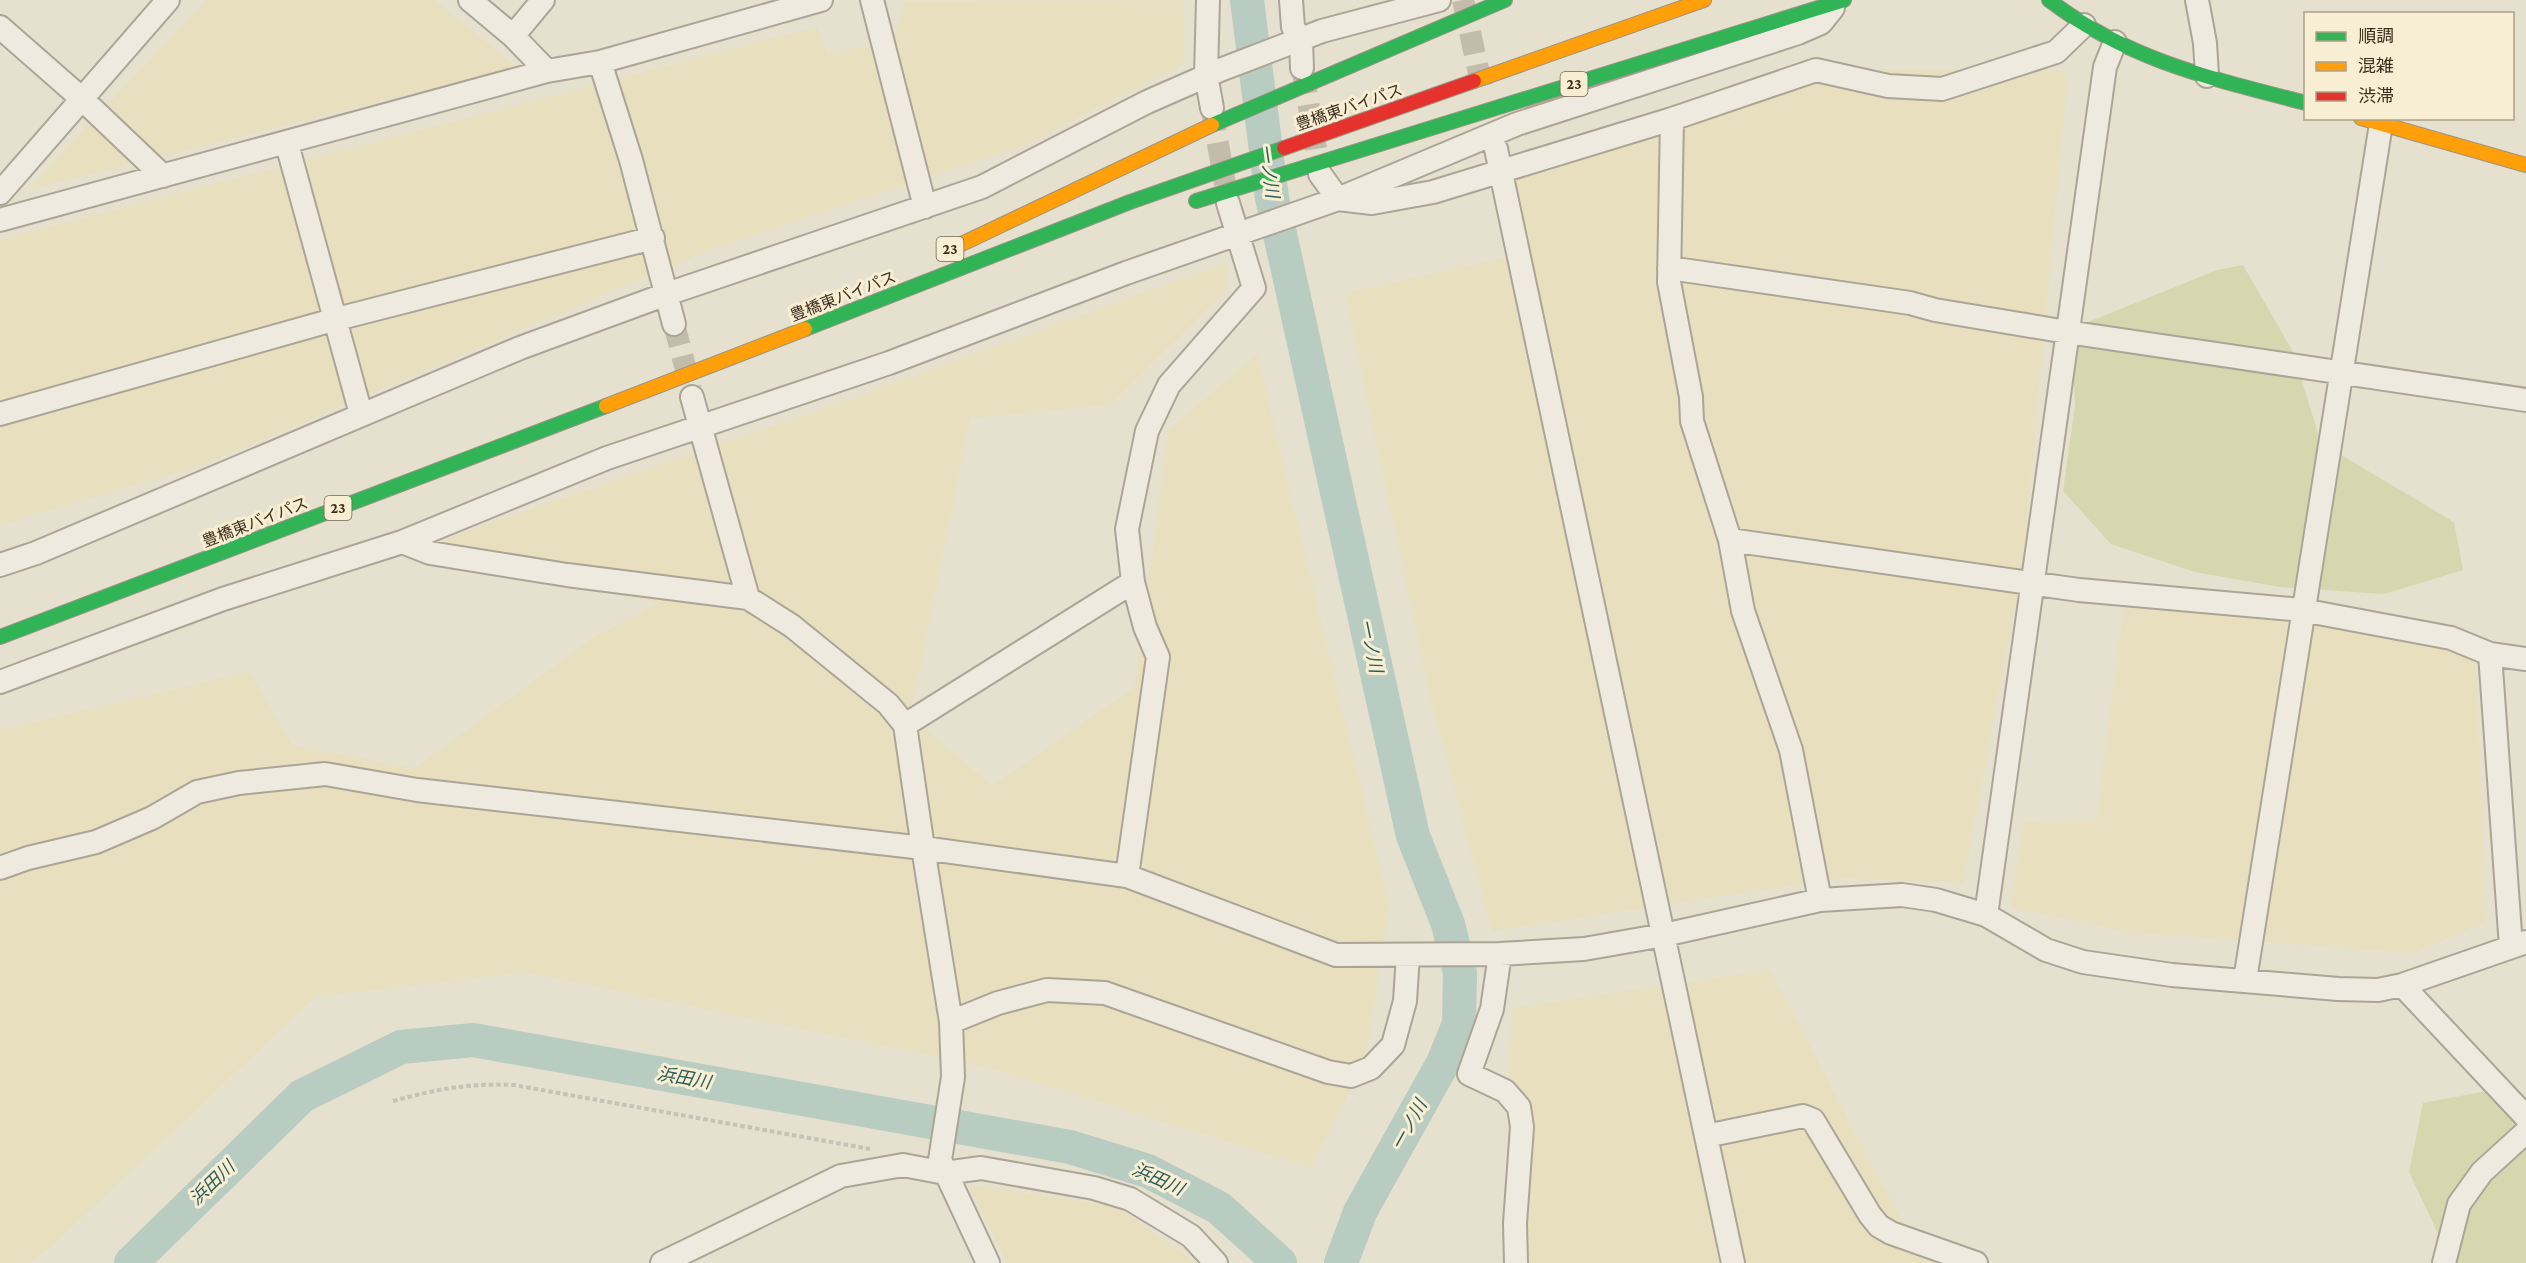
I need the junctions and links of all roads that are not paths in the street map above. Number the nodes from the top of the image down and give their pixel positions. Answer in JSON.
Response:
{"nodes":[{"id":1,"x":168,"y":0,"type":"edge"},
{"id":2,"x":470,"y":0,"type":"edge"},
{"id":3,"x":543,"y":0,"type":"edge"},
{"id":4,"x":821,"y":0,"type":"edge"},
{"id":5,"x":872,"y":0,"type":"edge"},
{"id":6,"x":1208,"y":0,"type":"edge"},
{"id":7,"x":1291,"y":0,"type":"edge"},
{"id":8,"x":1439,"y":0,"type":"edge"},
{"id":9,"x":1505,"y":0,"type":"edge"},
{"id":10,"x":1704,"y":0,"type":"edge"},
{"id":11,"x":2049,"y":0,"type":"edge"},
{"id":12,"x":2197,"y":0,"type":"edge"},
{"id":13,"x":1841,"y":1,"type":"edge"},
{"id":14,"x":2084,"y":25,"type":"junction"},
{"id":15,"x":0,"y":27,"type":"edge"},
{"id":16,"x":513,"y":36,"type":"junction"},
{"id":17,"x":2115,"y":42,"type":"junction"},
{"id":18,"x":1295,"y":43,"type":"junction"},
{"id":19,"x":600,"y":62,"type":"junction"},
{"id":20,"x":547,"y":71,"type":"junction"},
{"id":21,"x":1213,"y":73,"type":"junction"},
{"id":22,"x":2207,"y":76,"type":"junction"},
{"id":23,"x":1299,"y":79,"type":"junction"},
{"id":24,"x":81,"y":98,"type":"junction"},
{"id":25,"x":2304,"y":103,"type":"edge"},
{"id":26,"x":1218,"y":114,"type":"junction"},
{"id":27,"x":1672,"y":119,"type":"junction"},
{"id":28,"x":2371,"y":121,"type":"edge"},
{"id":29,"x":287,"y":144,"type":"junction"},
{"id":30,"x":1496,"y":149,"type":"dead end"},
{"id":31,"x":2526,"y":165,"type":"edge"},
{"id":32,"x":1315,"y":170,"type":"junction"},
{"id":33,"x":1502,"y":172,"type":"junction"},
{"id":34,"x":163,"y":176,"type":"junction"},
{"id":35,"x":0,"y":193,"type":"edge"},
{"id":36,"x":1232,"y":196,"type":"junction"},
{"id":37,"x":1338,"y":199,"type":"junction"},
{"id":38,"x":1130,"y":202,"type":"junction"},
{"id":39,"x":1162,"y":204,"type":"dead end"},
{"id":40,"x":1184,"y":205,"type":"dead end"},
{"id":41,"x":925,"y":207,"type":"junction"},
{"id":42,"x":0,"y":220,"type":"edge"},
{"id":43,"x":1243,"y":232,"type":"junction"},
{"id":44,"x":653,"y":238,"type":"junction"},
{"id":45,"x":939,"y":254,"type":"dead end"},
{"id":46,"x":1670,"y":268,"type":"junction"},
{"id":47,"x":664,"y":295,"type":"junction"},
{"id":48,"x":835,"y":302,"type":"dead end"},
{"id":49,"x":333,"y":320,"type":"junction"},
{"id":50,"x":674,"y":324,"type":"tunnel mouth"},
{"id":51,"x":2067,"y":333,"type":"junction"},
{"id":52,"x":2340,"y":373,"type":"junction"},
{"id":53,"x":677,"y":379,"type":"junction"},
{"id":54,"x":692,"y":397,"type":"tunnel mouth"},
{"id":55,"x":2526,"y":400,"type":"edge"},
{"id":56,"x":0,"y":414,"type":"edge"},
{"id":57,"x":361,"y":414,"type":"junction"},
{"id":58,"x":700,"y":426,"type":"junction"},
{"id":59,"x":1730,"y":540,"type":"junction"},
{"id":60,"x":402,"y":542,"type":"junction"},
{"id":61,"x":0,"y":565,"type":"edge"},
{"id":62,"x":1133,"y":582,"type":"junction"},
{"id":63,"x":2033,"y":583,"type":"junction"},
{"id":64,"x":748,"y":598,"type":"junction"},
{"id":65,"x":2302,"y":610,"type":"junction"},
{"id":66,"x":0,"y":637,"type":"edge"},
{"id":67,"x":2490,"y":654,"type":"junction"},
{"id":68,"x":2526,"y":659,"type":"edge"},
{"id":69,"x":0,"y":682,"type":"edge"},
{"id":70,"x":905,"y":725,"type":"junction"},
{"id":71,"x":923,"y":848,"type":"junction"},
{"id":72,"x":0,"y":868,"type":"edge"},
{"id":73,"x":1127,"y":876,"type":"junction"},
{"id":74,"x":1820,"y":900,"type":"junction"},
{"id":75,"x":1986,"y":915,"type":"junction"},
{"id":76,"x":1664,"y":935,"type":"junction"},
{"id":77,"x":2519,"y":945,"type":"edge"},
{"id":78,"x":1497,"y":954,"type":"junction"},
{"id":79,"x":1415,"y":955,"type":"junction"},
{"id":80,"x":2245,"y":980,"type":"junction"},
{"id":81,"x":2402,"y":985,"type":"junction"},
{"id":82,"x":951,"y":1022,"type":"junction"},
{"id":83,"x":2526,"y":1117,"type":"edge"},
{"id":84,"x":2526,"y":1132,"type":"edge"},
{"id":85,"x":1706,"y":1136,"type":"junction"},
{"id":86,"x":942,"y":1167,"type":"junction"},
{"id":87,"x":662,"y":1263,"type":"edge"},
{"id":88,"x":988,"y":1263,"type":"edge"},
{"id":89,"x":1216,"y":1263,"type":"edge"},
{"id":90,"x":1516,"y":1263,"type":"edge"},
{"id":91,"x":1733,"y":1263,"type":"edge"},
{"id":92,"x":1976,"y":1263,"type":"edge"},
{"id":93,"x":2444,"y":1263,"type":"edge"}],
"edges":[{"from":1,"to":24,"type":"street"},
{"from":2,"to":16,"type":"street"},
{"from":3,"to":16,"type":"street"},
{"from":4,"to":19,"type":"street"},
{"from":5,"to":41,"type":"street"},
{"from":6,"to":21,"type":"street"},
{"from":7,"to":18,"type":"street"},
{"from":8,"to":18,"type":"street"},
{"from":9,"to":23,"type":"main road","number":"23"},
{"from":10,"to":38,"type":"main road","name":"豊橋東バイパス","number":"23"},
{"from":11,"to":14,"type":"main road"},
{"from":12,"to":22,"type":"street"},
{"from":13,"to":32,"type":"main road","number":"23"},
{"from":13,"to":37,"type":"street"},
{"from":14,"to":17,"type":"main road"},
{"from":14,"to":27,"type":"street"},
{"from":15,"to":24,"type":"street"},
{"from":16,"to":20,"type":"street"},
{"from":17,"to":22,"type":"main road"},
{"from":17,"to":51,"type":"street"},
{"from":18,"to":21,"type":"street"},
{"from":18,"to":23,"type":"street"},
{"from":19,"to":20,"type":"street"},
{"from":19,"to":44,"type":"street"},
{"from":20,"to":29,"type":"street"},
{"from":21,"to":26,"type":"street"},
{"from":21,"to":41,"type":"street"},
{"from":22,"to":25,"type":"main road"},
{"from":23,"to":26,"type":"main road","number":"23"},
{"from":24,"to":34,"type":"street"},
{"from":24,"to":35,"type":"street"},
{"from":26,"to":45,"type":"main road","number":"23"},
{"from":27,"to":33,"type":"street"},
{"from":27,"to":46,"type":"street"},
{"from":28,"to":31,"type":"main road"},
{"from":28,"to":52,"type":"street"},
{"from":29,"to":34,"type":"street"},
{"from":29,"to":49,"type":"street"},
{"from":30,"to":33,"type":"street"},
{"from":32,"to":36,"type":"main road","number":"23"},
{"from":32,"to":37,"type":"street"},
{"from":33,"to":37,"type":"street"},
{"from":33,"to":76,"type":"street"},
{"from":34,"to":42,"type":"street"},
{"from":36,"to":40,"type":"main road","number":"23"},
{"from":36,"to":43,"type":"street"},
{"from":37,"to":43,"type":"street"},
{"from":38,"to":39,"type":"main road","number":"23"},
{"from":38,"to":53,"type":"main road","name":"豊橋東バイパス","number":"23"},
{"from":41,"to":47,"type":"street"},
{"from":43,"to":58,"type":"street"},
{"from":43,"to":62,"type":"street"},
{"from":44,"to":47,"type":"street"},
{"from":44,"to":49,"type":"street"},
{"from":46,"to":51,"type":"street"},
{"from":46,"to":59,"type":"street"},
{"from":47,"to":50,"type":"street"},
{"from":47,"to":57,"type":"street"},
{"from":48,"to":53,"type":"main road","number":"23"},
{"from":49,"to":56,"type":"street"},
{"from":49,"to":57,"type":"street"},
{"from":51,"to":52,"type":"street"},
{"from":51,"to":63,"type":"street"},
{"from":52,"to":55,"type":"street"},
{"from":52,"to":65,"type":"street"},
{"from":53,"to":66,"type":"main road","name":"豊橋東バイパス","number":"23"},
{"from":54,"to":58,"type":"street"},
{"from":57,"to":61,"type":"street"},
{"from":58,"to":60,"type":"street"},
{"from":58,"to":64,"type":"street"},
{"from":59,"to":63,"type":"street"},
{"from":59,"to":74,"type":"street"},
{"from":60,"to":64,"type":"street"},
{"from":60,"to":69,"type":"street"},
{"from":62,"to":70,"type":"street"},
{"from":62,"to":73,"type":"street"},
{"from":63,"to":65,"type":"street"},
{"from":63,"to":75,"type":"street"},
{"from":64,"to":70,"type":"street"},
{"from":65,"to":67,"type":"street"},
{"from":65,"to":80,"type":"street"},
{"from":67,"to":68,"type":"street"},
{"from":67,"to":77,"type":"street"},
{"from":70,"to":71,"type":"street"},
{"from":71,"to":72,"type":"street"},
{"from":71,"to":73,"type":"street"},
{"from":71,"to":82,"type":"street"},
{"from":73,"to":79,"type":"street"},
{"from":74,"to":75,"type":"street"},
{"from":74,"to":76,"type":"street"},
{"from":75,"to":80,"type":"street"},
{"from":76,"to":78,"type":"street"},
{"from":76,"to":85,"type":"street"},
{"from":77,"to":81,"type":"street"},
{"from":78,"to":79,"type":"street"},
{"from":78,"to":90,"type":"street"},
{"from":79,"to":82,"type":"street"},
{"from":80,"to":81,"type":"street"},
{"from":81,"to":83,"type":"street"},
{"from":82,"to":86,"type":"street"},
{"from":84,"to":93,"type":"street"},
{"from":85,"to":91,"type":"street"},
{"from":85,"to":92,"type":"street"},
{"from":86,"to":87,"type":"street"},
{"from":86,"to":88,"type":"street"},
{"from":86,"to":89,"type":"street"}]}
